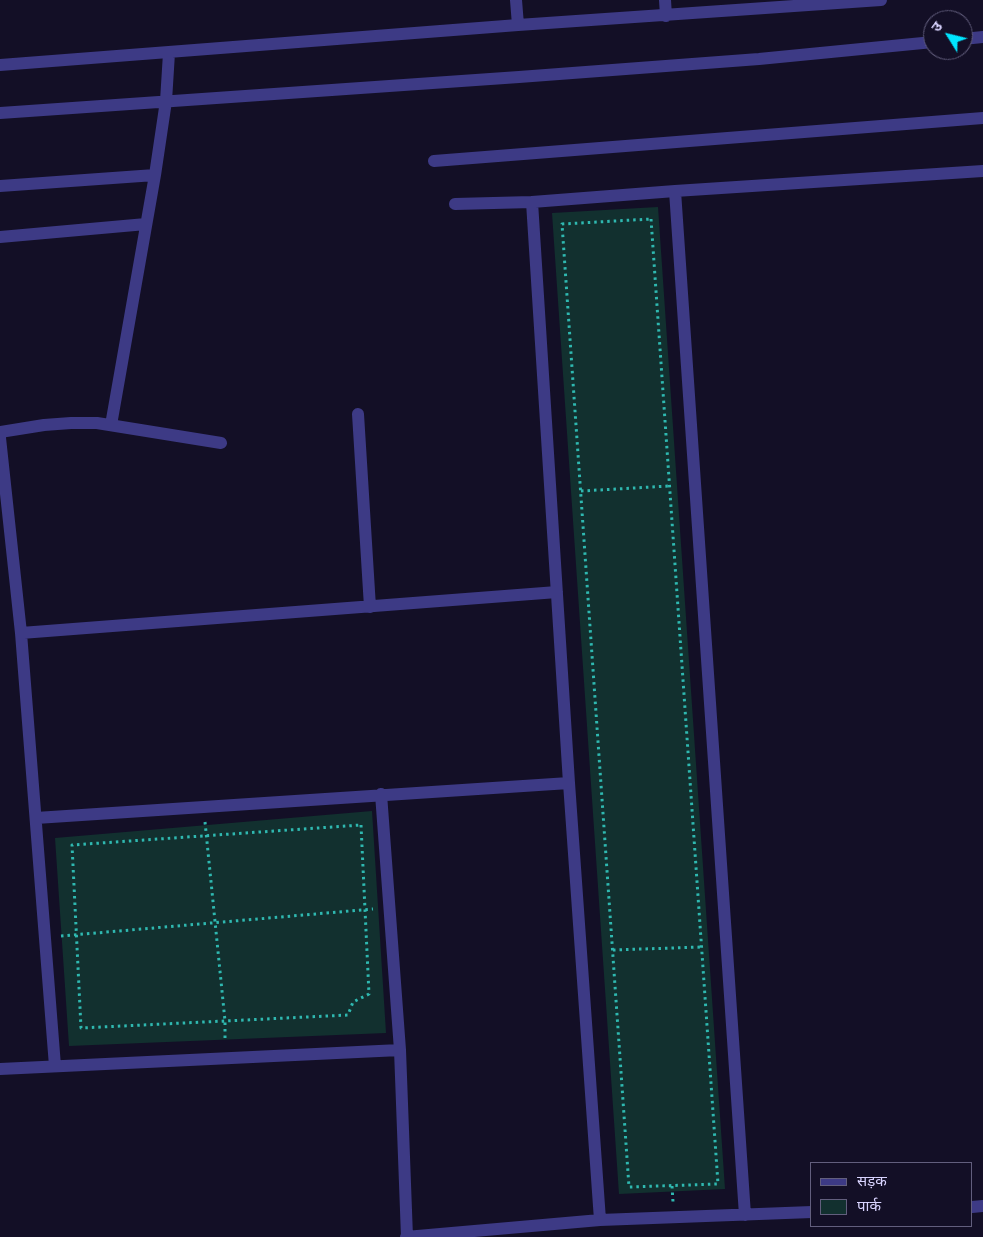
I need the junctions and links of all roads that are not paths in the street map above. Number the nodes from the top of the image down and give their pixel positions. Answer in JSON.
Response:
{"nodes":[{"id":1,"x":516,"y":0,"type":"edge"},
{"id":2,"x":665,"y":0,"type":"edge"},
{"id":3,"x":881,"y":0,"type":"edge"},
{"id":4,"x":666,"y":16,"type":"junction"},
{"id":5,"x":518,"y":26,"type":"junction"},
{"id":6,"x":923,"y":43,"type":"edge"},
{"id":7,"x":169,"y":53,"type":"junction"},
{"id":8,"x":0,"y":65,"type":"edge"},
{"id":9,"x":166,"y":101,"type":"junction"},
{"id":10,"x":0,"y":113,"type":"edge"},
{"id":11,"x":983,"y":118,"type":"edge"},
{"id":12,"x":434,"y":161,"type":"dead end"},
{"id":13,"x":983,"y":171,"type":"edge"},
{"id":14,"x":155,"y":175,"type":"junction"},
{"id":15,"x":0,"y":186,"type":"edge"},
{"id":16,"x":675,"y":191,"type":"junction"},
{"id":17,"x":532,"y":202,"type":"junction"},
{"id":18,"x":454,"y":204,"type":"dead end"},
{"id":19,"x":146,"y":224,"type":"junction"},
{"id":20,"x":0,"y":237,"type":"edge"},
{"id":21,"x":358,"y":414,"type":"dead end"},
{"id":22,"x":111,"y":425,"type":"junction"},
{"id":23,"x":0,"y":432,"type":"edge"},
{"id":24,"x":0,"y":438,"type":"edge"},
{"id":25,"x":221,"y":443,"type":"dead end"},
{"id":26,"x":557,"y":592,"type":"junction"},
{"id":27,"x":370,"y":607,"type":"junction"},
{"id":28,"x":21,"y":633,"type":"junction"},
{"id":29,"x":570,"y":783,"type":"junction"},
{"id":30,"x":381,"y":794,"type":"junction"},
{"id":31,"x":36,"y":818,"type":"junction"},
{"id":32,"x":400,"y":1050,"type":"junction"},
{"id":33,"x":55,"y":1066,"type":"junction"},
{"id":34,"x":0,"y":1069,"type":"edge"},
{"id":35,"x":810,"y":1212,"type":"edge"},
{"id":36,"x":745,"y":1215,"type":"junction"},
{"id":37,"x":600,"y":1220,"type":"junction"},
{"id":38,"x":536,"y":1231,"type":"edge"},
{"id":39,"x":406,"y":1237,"type":"edge"}],
"edges":[{"from":1,"to":5,"type":"street"},
{"from":2,"to":4,"type":"street"},
{"from":3,"to":4,"type":"street"},
{"from":4,"to":5,"type":"street"},
{"from":5,"to":7,"type":"street"},
{"from":6,"to":9,"type":"street"},
{"from":7,"to":8,"type":"street"},
{"from":7,"to":9,"type":"street"},
{"from":9,"to":10,"type":"street"},
{"from":9,"to":14,"type":"street"},
{"from":11,"to":12,"type":"street"},
{"from":13,"to":16,"type":"street"},
{"from":14,"to":15,"type":"street"},
{"from":14,"to":19,"type":"street"},
{"from":16,"to":17,"type":"street"},
{"from":16,"to":36,"type":"street"},
{"from":17,"to":18,"type":"street"},
{"from":17,"to":26,"type":"street"},
{"from":19,"to":20,"type":"street"},
{"from":19,"to":22,"type":"street"},
{"from":21,"to":27,"type":"street"},
{"from":22,"to":23,"type":"street"},
{"from":22,"to":25,"type":"street"},
{"from":24,"to":28,"type":"street"},
{"from":26,"to":27,"type":"street"},
{"from":26,"to":29,"type":"street"},
{"from":27,"to":28,"type":"street"},
{"from":28,"to":31,"type":"street"},
{"from":29,"to":30,"type":"street"},
{"from":29,"to":37,"type":"street"},
{"from":30,"to":31,"type":"street"},
{"from":30,"to":32,"type":"street"},
{"from":31,"to":33,"type":"street"},
{"from":32,"to":33,"type":"street"},
{"from":32,"to":39,"type":"street"},
{"from":33,"to":34,"type":"street"},
{"from":35,"to":36,"type":"street"},
{"from":36,"to":37,"type":"street"},
{"from":37,"to":38,"type":"street"},
{"from":38,"to":39,"type":"street"}]}
